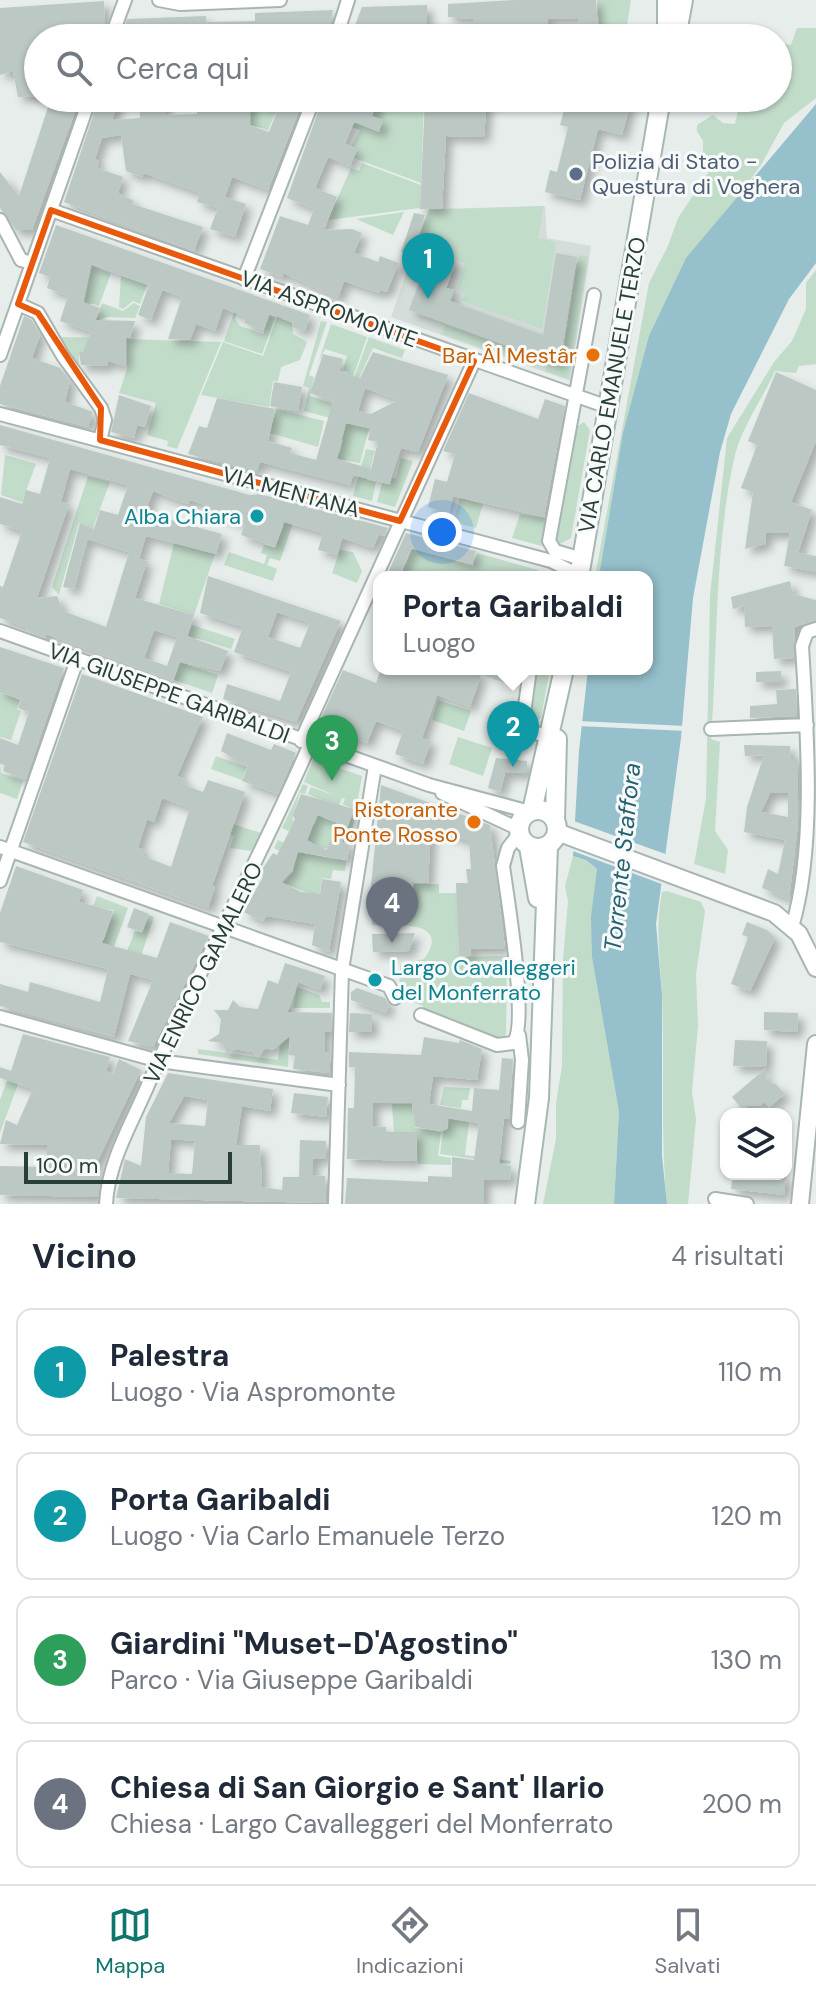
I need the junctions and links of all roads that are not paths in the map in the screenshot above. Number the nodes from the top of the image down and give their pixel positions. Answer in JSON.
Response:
{"nodes":[{"id":1,"x":125,"y":0,"type":"edge"},
{"id":2,"x":159,"y":0,"type":"edge"},
{"id":3,"x":280,"y":0,"type":"edge"},
{"id":4,"x":348,"y":0,"type":"edge"},
{"id":5,"x":667,"y":0,"type":"edge"},
{"id":6,"x":683,"y":0,"type":"edge"},
{"id":7,"x":116,"y":24,"type":"edge"},
{"id":8,"x":340,"y":24,"type":"edge"},
{"id":9,"x":667,"y":24,"type":"edge"},
{"id":10,"x":679,"y":24,"type":"edge"},
{"id":11,"x":85,"y":112,"type":"edge"},
{"id":12,"x":309,"y":112,"type":"edge"},
{"id":13,"x":659,"y":112,"type":"edge"},
{"id":14,"x":51,"y":210,"type":"junction"},
{"id":15,"x":0,"y":220,"type":"edge"},
{"id":16,"x":32,"y":263,"type":"junction"},
{"id":17,"x":244,"y":279,"type":"junction"},
{"id":18,"x":594,"y":295,"type":"dead end"},
{"id":19,"x":18,"y":304,"type":"junction"},
{"id":20,"x":0,"y":355,"type":"edge"},
{"id":21,"x":474,"y":361,"type":"junction"},
{"id":22,"x":575,"y":396,"type":"junction"},
{"id":23,"x":608,"y":407,"type":"junction"},
{"id":24,"x":0,"y":414,"type":"edge"},
{"id":25,"x":100,"y":440,"type":"junction"},
{"id":26,"x":400,"y":521,"type":"junction"},
{"id":27,"x":551,"y":555,"type":"junction"},
{"id":28,"x":580,"y":570,"type":"edge"},
{"id":29,"x":379,"y":571,"type":"edge"},
{"id":30,"x":549,"y":571,"type":"edge"},
{"id":31,"x":373,"y":584,"type":"edge"},
{"id":32,"x":816,"y":629,"type":"edge"},
{"id":33,"x":0,"y":631,"type":"edge"},
{"id":34,"x":77,"y":660,"type":"junction"},
{"id":35,"x":529,"y":675,"type":"edge"},
{"id":36,"x":563,"y":675,"type":"edge"},
{"id":37,"x":559,"y":696,"type":"junction"},
{"id":38,"x":807,"y":725,"type":"junction"},
{"id":39,"x":711,"y":729,"type":"dead end"},
{"id":40,"x":548,"y":737,"type":"junction"},
{"id":41,"x":306,"y":742,"type":"junction"},
{"id":42,"x":375,"y":766,"type":"junction"},
{"id":43,"x":429,"y":785,"type":"junction"},
{"id":44,"x":529,"y":807,"type":"junction"},
{"id":45,"x":542,"y":835,"type":"junction"},
{"id":46,"x":5,"y":849,"type":"edge"},
{"id":47,"x":812,"y":853,"type":"edge"},
{"id":48,"x":0,"y":881,"type":"edge"},
{"id":49,"x":224,"y":927,"type":"junction"},
{"id":50,"x":792,"y":927,"type":"junction"},
{"id":51,"x":816,"y":968,"type":"edge"},
{"id":52,"x":342,"y":970,"type":"junction"},
{"id":53,"x":395,"y":998,"type":"dead end"},
{"id":54,"x":421,"y":1015,"type":"dead end"},
{"id":55,"x":0,"y":1017,"type":"edge"},
{"id":56,"x":519,"y":1035,"type":"junction"},
{"id":57,"x":816,"y":1044,"type":"edge"},
{"id":58,"x":159,"y":1061,"type":"junction"},
{"id":59,"x":339,"y":1085,"type":"junction"},
{"id":60,"x":518,"y":1122,"type":"dead end"},
{"id":61,"x":530,"y":1182,"type":"junction"},
{"id":62,"x":715,"y":1199,"type":"dead end"},
{"id":63,"x":106,"y":1204,"type":"edge"},
{"id":64,"x":335,"y":1204,"type":"edge"},
{"id":65,"x":517,"y":1204,"type":"edge"},
{"id":66,"x":525,"y":1204,"type":"edge"},
{"id":67,"x":747,"y":1204,"type":"edge"},
{"id":68,"x":800,"y":1204,"type":"edge"}],
"edges":[{"from":1,"to":7,"type":"street"},
{"from":2,"to":3,"type":"street"},
{"from":4,"to":8,"type":"street"},
{"from":5,"to":9,"type":"main road"},
{"from":6,"to":10,"type":"main road"},
{"from":11,"to":14,"type":"street"},
{"from":12,"to":17,"type":"street"},
{"from":13,"to":23,"type":"main road","name":"VIA CARLO EMANUELE TERZO"},
{"from":14,"to":16,"type":"street"},
{"from":14,"to":17,"type":"street","name":"VIA ASPROMONTE"},
{"from":15,"to":16,"type":"street"},
{"from":16,"to":19,"type":"street"},
{"from":17,"to":21,"type":"street","name":"VIA ASPROMONTE"},
{"from":18,"to":22,"type":"street"},
{"from":19,"to":20,"type":"street"},
{"from":19,"to":25,"type":"street"},
{"from":21,"to":22,"type":"street","name":"VIA ASPROMONTE"},
{"from":21,"to":26,"type":"street","name":"VIA ENRICO GAMALERO"},
{"from":22,"to":23,"type":"street","name":"VIA ASPROMONTE"},
{"from":22,"to":27,"type":"street"},
{"from":23,"to":28,"type":"main road","name":"VIA CARLO EMANUELE TERZO"},
{"from":24,"to":25,"type":"street","name":"VIA MENTANA"},
{"from":25,"to":26,"type":"street","name":"VIA MENTANA"},
{"from":26,"to":27,"type":"street","name":"VIA MENTANA"},
{"from":26,"to":29,"type":"street","name":"VIA ENRICO GAMALERO"},
{"from":27,"to":28,"type":"street","name":"VIA MENTANA"},
{"from":27,"to":30,"type":"street"},
{"from":31,"to":41,"type":"street","name":"VIA ENRICO GAMALERO"},
{"from":32,"to":38,"type":"street"},
{"from":33,"to":34,"type":"street","name":"VIA GIUSEPPE GARIBALDI"},
{"from":34,"to":41,"type":"street","name":"VIA GIUSEPPE GARIBALDI"},
{"from":34,"to":46,"type":"street"},
{"from":35,"to":40,"type":"street"},
{"from":36,"to":37,"type":"main road"},
{"from":37,"to":40,"type":"main road"},
{"from":37,"to":45,"type":"main road"},
{"from":38,"to":39,"type":"street"},
{"from":38,"to":47,"type":"street"},
{"from":40,"to":44,"type":"main road"},
{"from":41,"to":42,"type":"street","name":"VIA GIUSEPPE GARIBALDI"},
{"from":41,"to":49,"type":"street","name":"VIA ENRICO GAMALERO"},
{"from":42,"to":43,"type":"street","name":"VIA GIUSEPPE GARIBALDI"},
{"from":42,"to":52,"type":"street"},
{"from":43,"to":44,"type":"street","name":"VIA GIUSEPPE GARIBALDI"},
{"from":43,"to":45,"type":"street","name":"VIA GIUSEPPE GARIBALDI"},
{"from":44,"to":45,"type":"main road"},
{"from":44,"to":45,"type":"main road"},
{"from":45,"to":50,"type":"street"},
{"from":45,"to":56,"type":"street"},
{"from":45,"to":61,"type":"main road"},
{"from":46,"to":48,"type":"street"},
{"from":46,"to":49,"type":"street"},
{"from":47,"to":50,"type":"street"},
{"from":49,"to":52,"type":"street"},
{"from":49,"to":58,"type":"street","name":"VIA ENRICO GAMALERO"},
{"from":50,"to":51,"type":"street"},
{"from":52,"to":53,"type":"street"},
{"from":52,"to":59,"type":"street"},
{"from":54,"to":56,"type":"street"},
{"from":55,"to":58,"type":"street"},
{"from":56,"to":60,"type":"street"},
{"from":57,"to":68,"type":"street"},
{"from":58,"to":59,"type":"street"},
{"from":58,"to":63,"type":"street","name":"VIA ENRICO GAMALERO"},
{"from":59,"to":64,"type":"street"},
{"from":61,"to":65,"type":"street"},
{"from":61,"to":66,"type":"main road"},
{"from":62,"to":67,"type":"street"}]}
